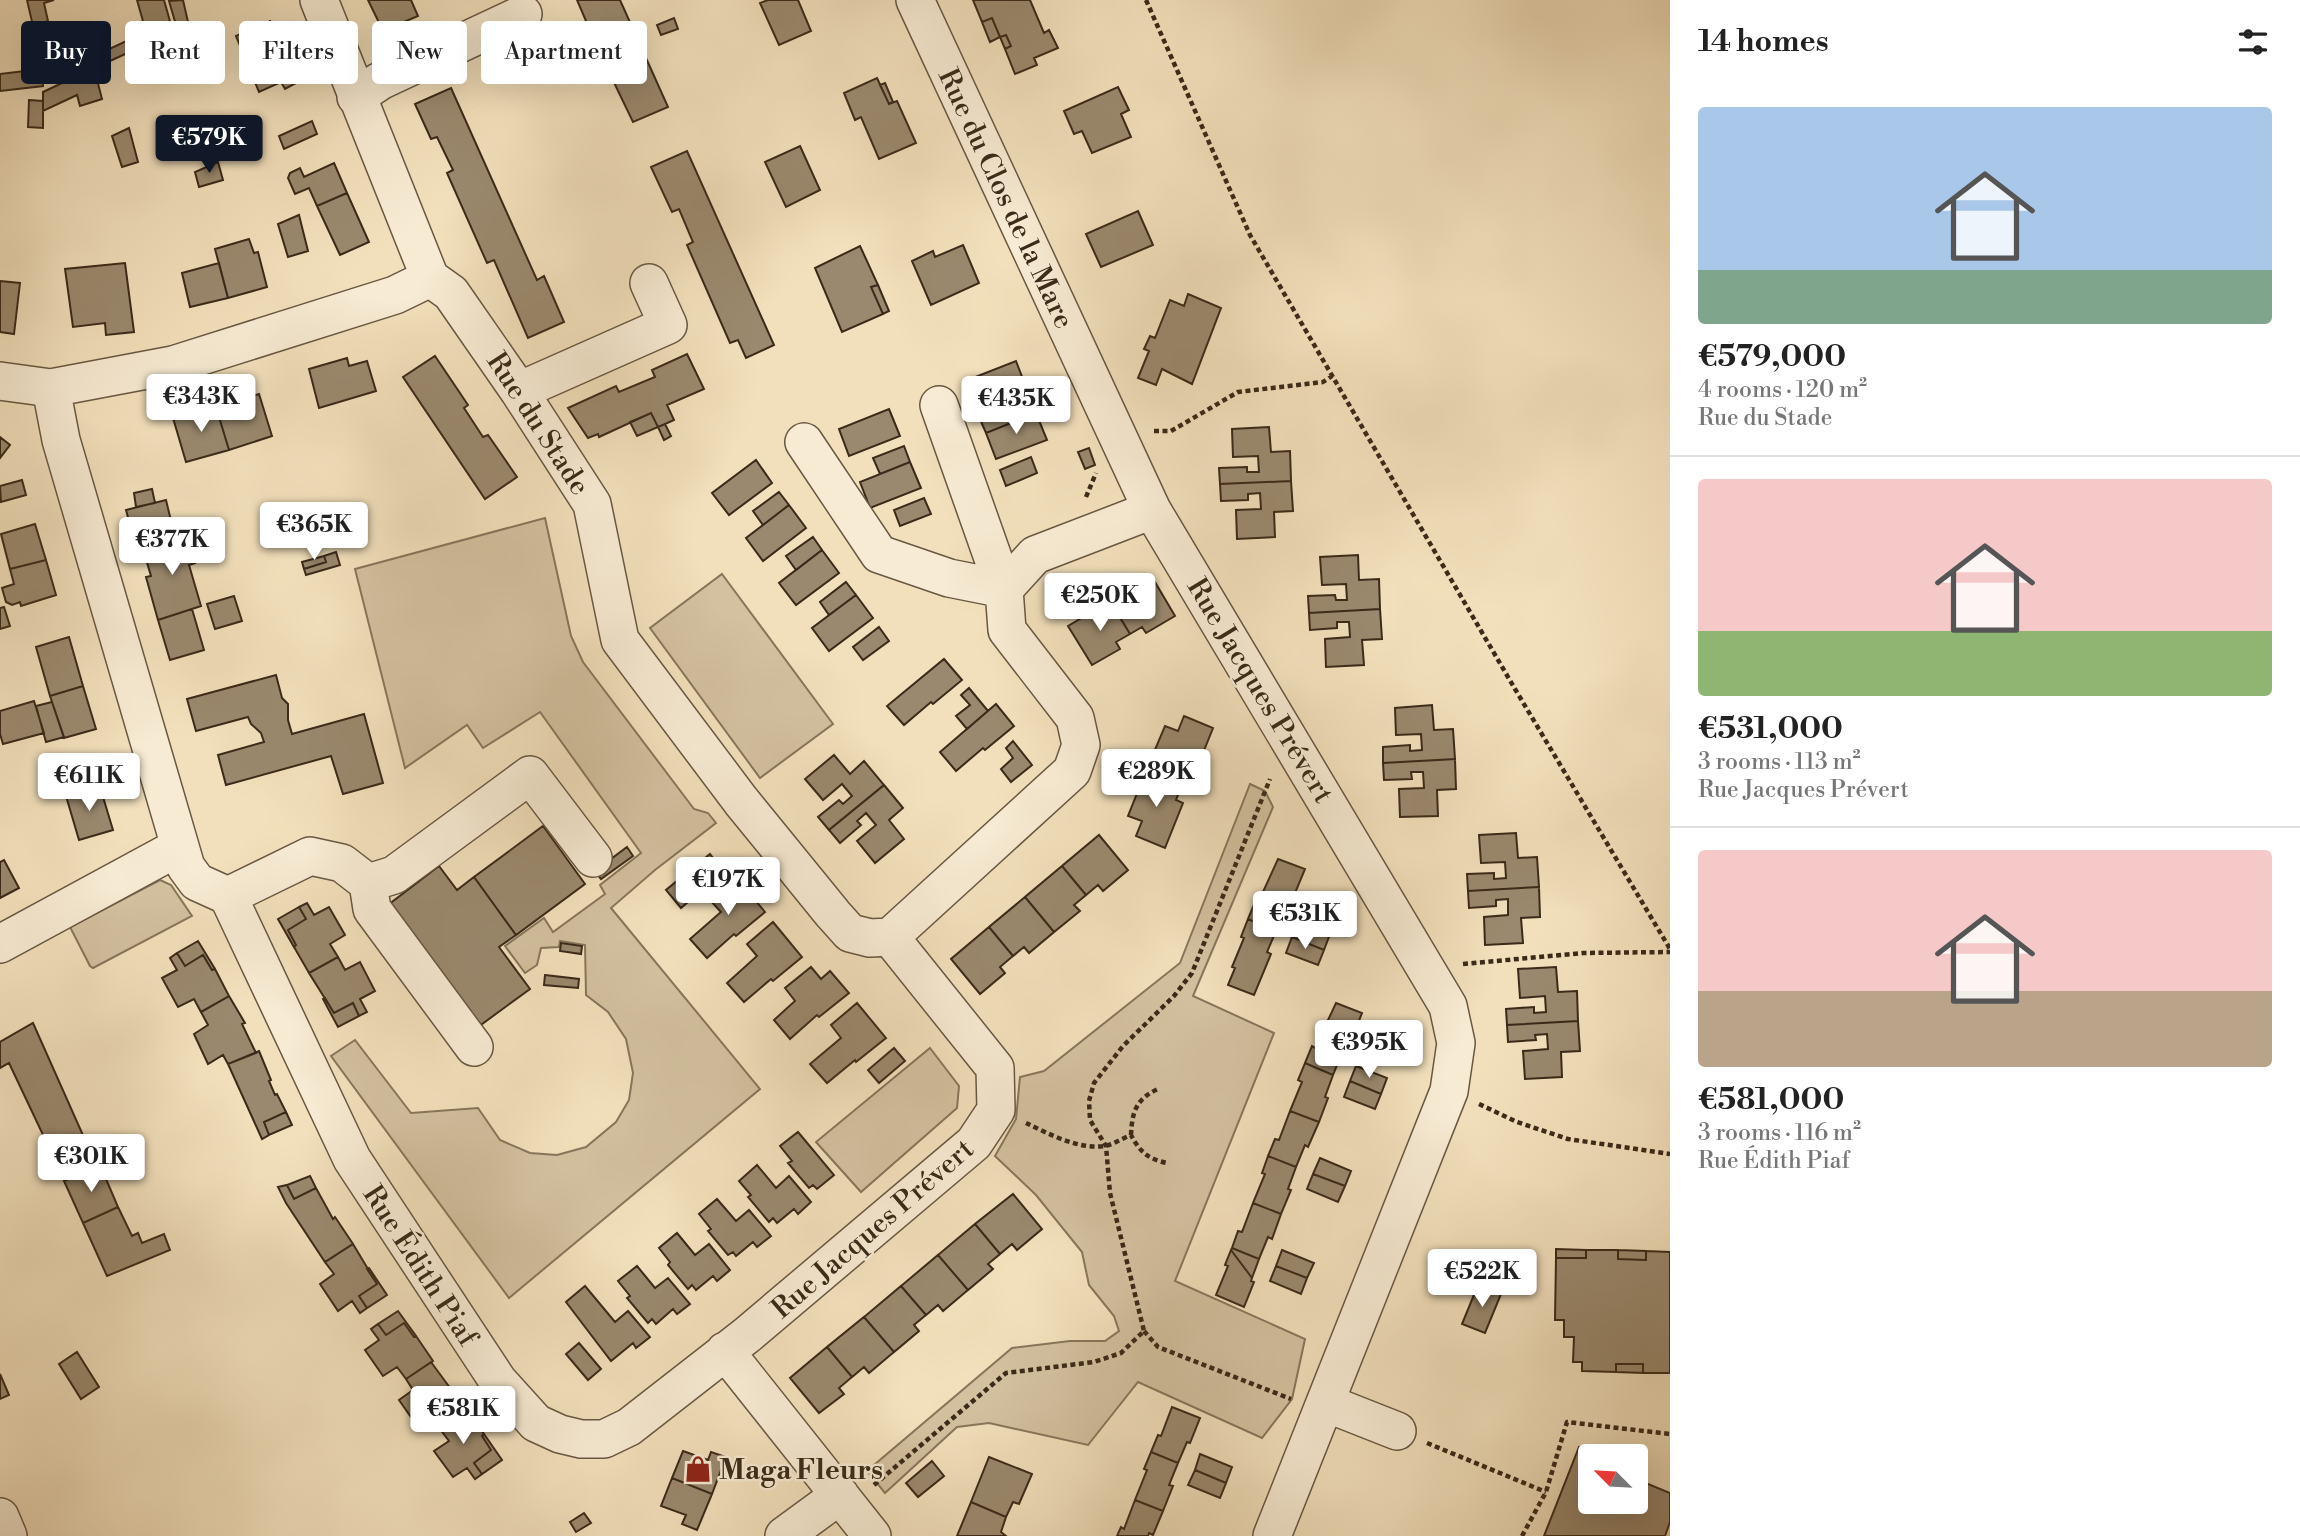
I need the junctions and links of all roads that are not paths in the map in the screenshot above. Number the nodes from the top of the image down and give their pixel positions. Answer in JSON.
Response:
{"nodes":[{"id":1,"x":319,"y":0,"type":"edge"},
{"id":2,"x":915,"y":0,"type":"edge"},
{"id":3,"x":523,"y":14,"type":"dead end"},
{"id":4,"x":356,"y":97,"type":"junction"},
{"id":5,"x":430,"y":278,"type":"junction"},
{"id":6,"x":649,"y":283,"type":"dead end"},
{"id":7,"x":0,"y":380,"type":"edge"},
{"id":8,"x":51,"y":388,"type":"junction"},
{"id":9,"x":519,"y":391,"type":"junction"},
{"id":10,"x":939,"y":405,"type":"dead end"},
{"id":11,"x":804,"y":442,"type":"dead end"},
{"id":12,"x":1152,"y":510,"type":"junction"},
{"id":13,"x":1004,"y":589,"type":"junction"},
{"id":14,"x":179,"y":847,"type":"junction"},
{"id":15,"x":593,"y":858,"type":"dead end"},
{"id":16,"x":368,"y":883,"type":"junction"},
{"id":17,"x":228,"y":895,"type":"junction"},
{"id":18,"x":890,"y":937,"type":"junction"},
{"id":19,"x":0,"y":944,"type":"edge"},
{"id":20,"x":474,"y":1047,"type":"dead end"},
{"id":21,"x":725,"y":1350,"type":"junction"},
{"id":22,"x":1324,"y":1407,"type":"junction"},
{"id":23,"x":1397,"y":1431,"type":"road end"},
{"id":24,"x":855,"y":1492,"type":"junction"},
{"id":25,"x":0,"y":1517,"type":"edge"},
{"id":26,"x":8,"y":1536,"type":"edge"},
{"id":27,"x":784,"y":1536,"type":"edge"},
{"id":28,"x":872,"y":1536,"type":"edge"},
{"id":29,"x":1272,"y":1536,"type":"edge"}],
"edges":[{"from":1,"to":4,"type":"street","name":"Rue du Stade"},
{"from":2,"to":12,"type":"street","name":"Rue du Clos de la Mare"},
{"from":3,"to":4,"type":"street"},
{"from":4,"to":5,"type":"street","name":"Rue du Stade"},
{"from":5,"to":8,"type":"street"},
{"from":5,"to":9,"type":"street","name":"Rue du Stade"},
{"from":6,"to":9,"type":"street"},
{"from":7,"to":8,"type":"street"},
{"from":8,"to":14,"type":"street"},
{"from":9,"to":18,"type":"street","name":"Rue du Stade"},
{"from":10,"to":13,"type":"street"},
{"from":11,"to":13,"type":"street"},
{"from":12,"to":13,"type":"street"},
{"from":12,"to":22,"type":"street","name":"Rue Jacques Prévert"},
{"from":13,"to":18,"type":"street"},
{"from":14,"to":17,"type":"street"},
{"from":14,"to":19,"type":"street"},
{"from":15,"to":16,"type":"street"},
{"from":16,"to":17,"type":"street"},
{"from":16,"to":20,"type":"street"},
{"from":17,"to":21,"type":"street","name":"Rue Édith Piaf"},
{"from":18,"to":21,"type":"street","name":"Rue Jacques Prévert"},
{"from":21,"to":24,"type":"street"},
{"from":22,"to":23,"type":"street"},
{"from":22,"to":29,"type":"street","name":"Rue Jacques Prévert"},
{"from":24,"to":27,"type":"street"},
{"from":24,"to":28,"type":"street"},
{"from":25,"to":26,"type":"street"}]}
